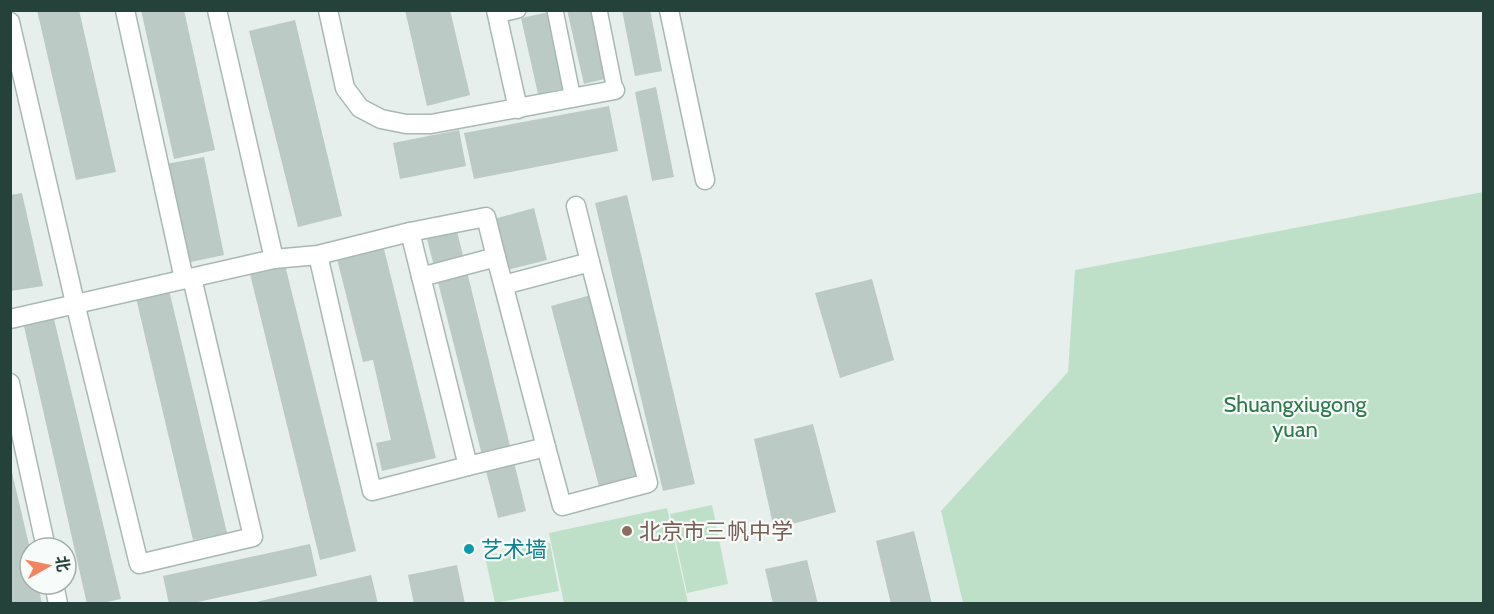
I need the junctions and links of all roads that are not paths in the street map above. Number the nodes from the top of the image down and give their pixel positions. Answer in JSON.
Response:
{"nodes":[{"id":1,"x":125,"y":10,"type":"edge"},
{"id":2,"x":217,"y":10,"type":"edge"},
{"id":3,"x":328,"y":10,"type":"edge"},
{"id":4,"x":518,"y":10,"type":"edge"},
{"id":5,"x":555,"y":10,"type":"edge"},
{"id":6,"x":599,"y":10,"type":"edge"},
{"id":7,"x":669,"y":10,"type":"edge"},
{"id":8,"x":496,"y":13,"type":"edge"},
{"id":9,"x":10,"y":22,"type":"edge"},
{"id":10,"x":615,"y":90,"type":"joint"},
{"id":11,"x":573,"y":99,"type":"junction"},
{"id":12,"x":518,"y":109,"type":"junction"},
{"id":13,"x":705,"y":180,"type":"dead end"},
{"id":14,"x":576,"y":206,"type":"dead end"},
{"id":15,"x":410,"y":232,"type":"junction"},
{"id":16,"x":318,"y":255,"type":"junction"},
{"id":17,"x":496,"y":257,"type":"junction"},
{"id":18,"x":274,"y":259,"type":"junction"},
{"id":19,"x":590,"y":262,"type":"junction"},
{"id":20,"x":421,"y":277,"type":"junction"},
{"id":21,"x":188,"y":278,"type":"junction"},
{"id":22,"x":504,"y":285,"type":"junction"},
{"id":23,"x":75,"y":303,"type":"junction"},
{"id":24,"x":10,"y":319,"type":"edge"},
{"id":25,"x":10,"y":383,"type":"edge"},
{"id":26,"x":546,"y":447,"type":"junction"},
{"id":27,"x":468,"y":466,"type":"junction"},
{"id":28,"x":43,"y":536,"type":"edge"}],
"edges":[{"from":1,"to":21,"type":"street"},
{"from":2,"to":18,"type":"street"},
{"from":3,"to":12,"type":"street"},
{"from":4,"to":8,"type":"street"},
{"from":5,"to":11,"type":"street"},
{"from":6,"to":10,"type":"street"},
{"from":7,"to":13,"type":"street"},
{"from":8,"to":12,"type":"street"},
{"from":9,"to":23,"type":"street"},
{"from":10,"to":11,"type":"street"},
{"from":11,"to":12,"type":"street"},
{"from":14,"to":19,"type":"street"},
{"from":15,"to":16,"type":"street"},
{"from":15,"to":17,"type":"street"},
{"from":15,"to":20,"type":"street"},
{"from":16,"to":18,"type":"street"},
{"from":16,"to":27,"type":"street"},
{"from":17,"to":20,"type":"street"},
{"from":17,"to":22,"type":"street"},
{"from":18,"to":21,"type":"street"},
{"from":19,"to":22,"type":"street"},
{"from":19,"to":26,"type":"street"},
{"from":20,"to":27,"type":"street"},
{"from":21,"to":23,"type":"street"},
{"from":21,"to":23,"type":"street"},
{"from":22,"to":26,"type":"street"},
{"from":23,"to":24,"type":"street"},
{"from":25,"to":28,"type":"street"},
{"from":26,"to":27,"type":"street"}]}
